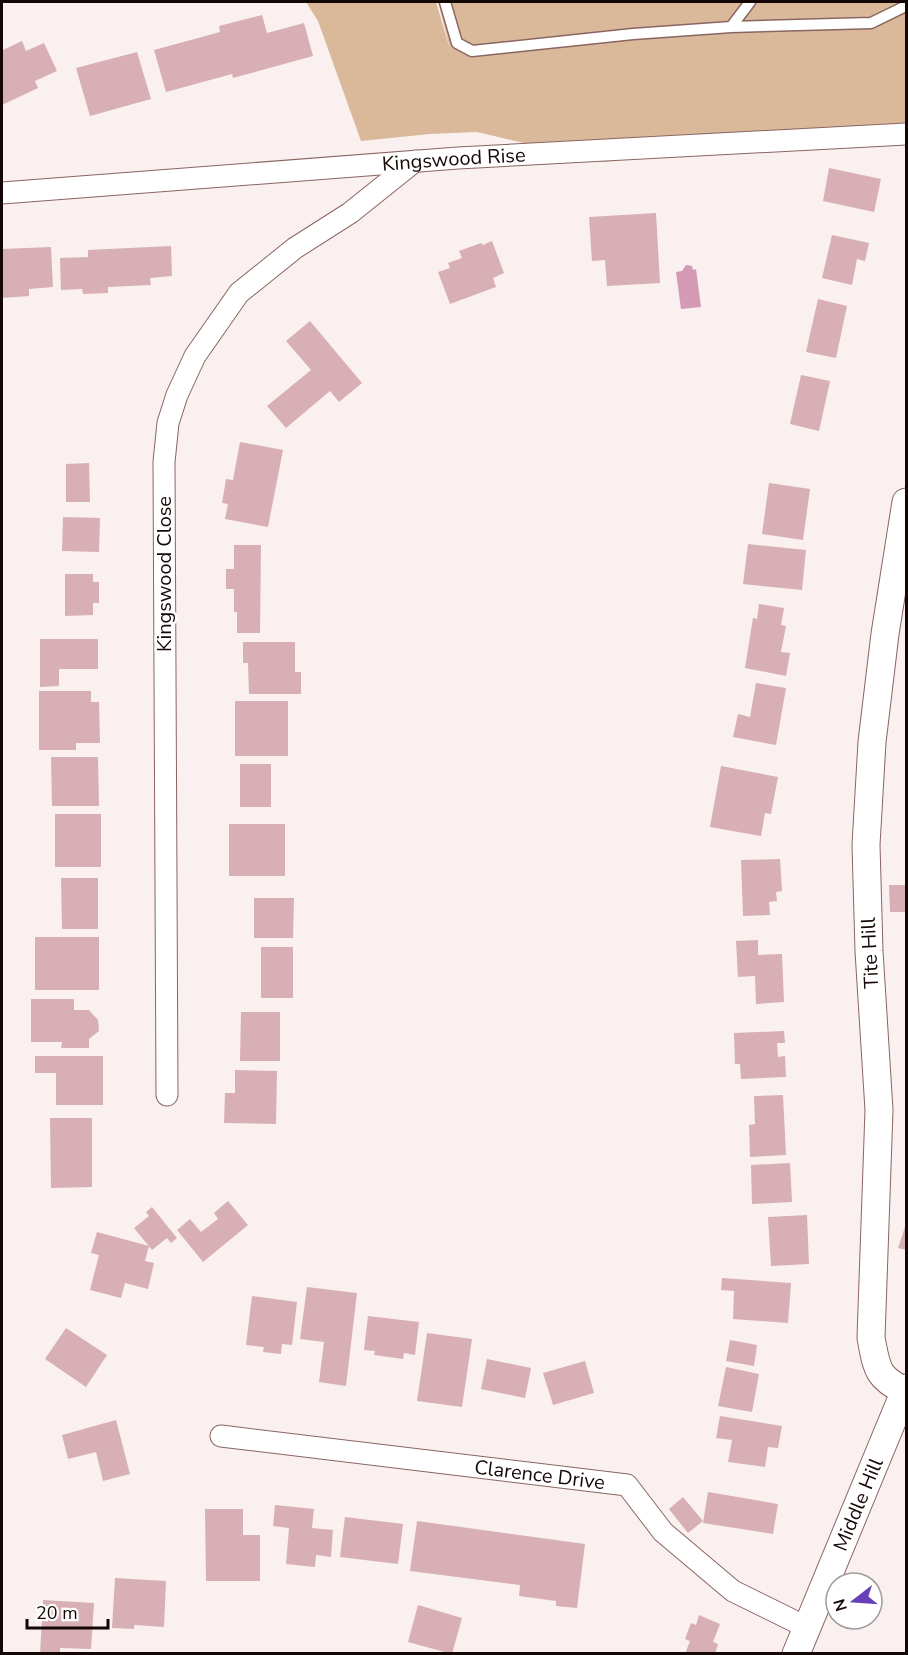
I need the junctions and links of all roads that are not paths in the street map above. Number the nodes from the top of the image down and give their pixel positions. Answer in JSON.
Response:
{"nodes":[{"id":1,"x":445,"y":2,"type":"edge"},
{"id":2,"x":750,"y":2,"type":"edge"},
{"id":3,"x":906,"y":6,"type":"edge"},
{"id":4,"x":731,"y":27,"type":"junction"},
{"id":5,"x":906,"y":134,"type":"edge"},
{"id":6,"x":415,"y":161,"type":"junction"},
{"id":7,"x":2,"y":193,"type":"edge"},
{"id":8,"x":906,"y":502,"type":"edge"},
{"id":9,"x":167,"y":1095,"type":"dead end"},
{"id":10,"x":906,"y":1390,"type":"edge"},
{"id":11,"x":221,"y":1436,"type":"dead end"},
{"id":12,"x":806,"y":1627,"type":"junction"},
{"id":13,"x":795,"y":1653,"type":"edge"}],
"edges":[{"from":1,"to":4,"type":"lane"},
{"from":2,"to":4,"type":"lane"},
{"from":3,"to":4,"type":"lane"},
{"from":5,"to":6,"type":"street","name":"Kingswood Rise"},
{"from":6,"to":7,"type":"street","name":"Kingswood Rise"},
{"from":6,"to":9,"type":"street","name":"Kingswood Close"},
{"from":8,"to":10,"type":"street","name":"Tite Hill"},
{"from":10,"to":12,"type":"street","name":"Middle Hill"},
{"from":11,"to":12,"type":"street","name":"Clarence Drive"},
{"from":12,"to":13,"type":"street","name":"Middle Hill"}]}
